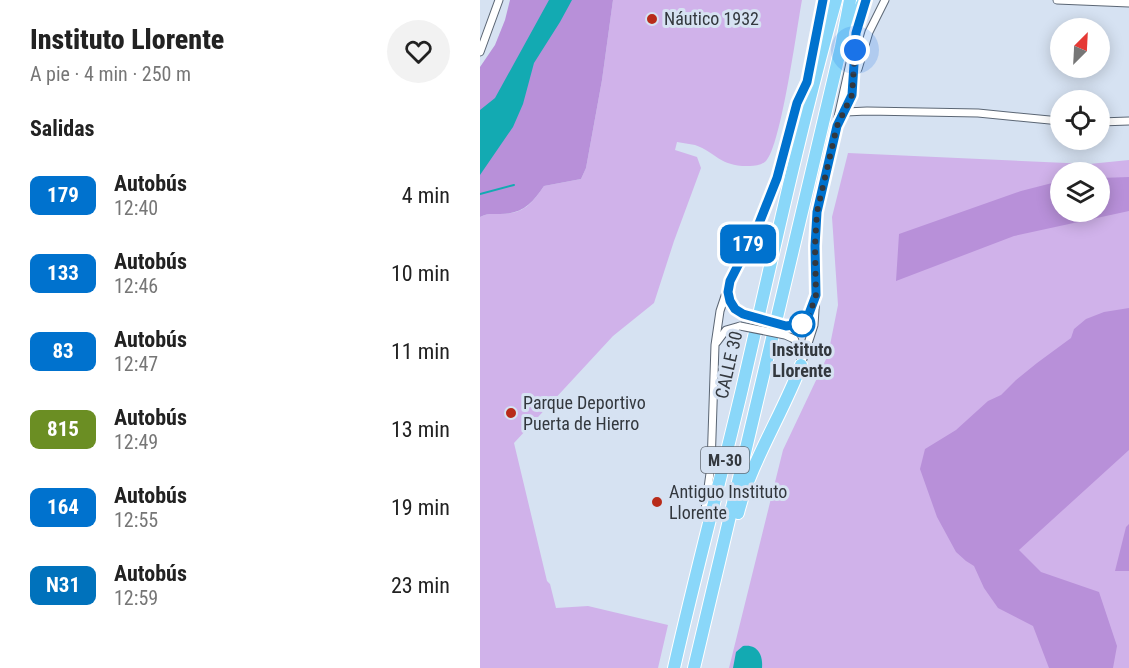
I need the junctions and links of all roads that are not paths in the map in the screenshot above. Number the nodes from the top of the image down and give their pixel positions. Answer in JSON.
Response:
{"nodes":[{"id":1,"x":499,"y":0,"type":"edge"},
{"id":2,"x":824,"y":0,"type":"edge"},
{"id":3,"x":836,"y":0,"type":"edge"},
{"id":4,"x":850,"y":0,"type":"edge"},
{"id":5,"x":865,"y":0,"type":"edge"},
{"id":6,"x":885,"y":0,"type":"edge"},
{"id":7,"x":1062,"y":0,"type":"edge"},
{"id":8,"x":1129,"y":3,"type":"edge"},
{"id":9,"x":856,"y":33,"type":"junction"},
{"id":10,"x":841,"y":47,"type":"junction"},
{"id":11,"x":480,"y":52,"type":"edge"},
{"id":12,"x":807,"y":82,"type":"junction"},
{"id":13,"x":854,"y":83,"type":"junction"},
{"id":14,"x":850,"y":103,"type":"junction"},
{"id":15,"x":806,"y":111,"type":"junction"},
{"id":16,"x":867,"y":111,"type":"junction"},
{"id":17,"x":846,"y":112,"type":"junction"},
{"id":18,"x":1050,"y":120,"type":"edge"},
{"id":19,"x":1110,"y":122,"type":"edge"},
{"id":20,"x":1129,"y":122,"type":"edge"},
{"id":21,"x":837,"y":126,"type":"junction"},
{"id":22,"x":730,"y":281,"type":"junction"},
{"id":23,"x":816,"y":295,"type":"junction"},
{"id":24,"x":715,"y":345,"type":"junction"},
{"id":25,"x":801,"y":365,"type":"junction"},
{"id":26,"x":704,"y":517,"type":"joint"},
{"id":27,"x":702,"y":549,"type":"junction"},
{"id":28,"x":708,"y":605,"type":"junction"},
{"id":29,"x":675,"y":668,"type":"edge"},
{"id":30,"x":694,"y":668,"type":"edge"}],
"edges":[{"from":1,"to":11,"type":"street"},
{"from":2,"to":12,"type":"street"},
{"from":3,"to":15,"type":"highway","name":"CALLE 30","number":"M-30"},
{"from":4,"to":10,"type":"highway","name":"CALLE 30","number":"M-30"},
{"from":5,"to":9,"type":"street"},
{"from":5,"to":10,"type":"highway"},
{"from":6,"to":13,"type":"street"},
{"from":7,"to":8,"type":"street"},
{"from":9,"to":13,"type":"street"},
{"from":9,"to":21,"type":"street"},
{"from":10,"to":28,"type":"highway","name":"CALLE 30","number":"M-30"},
{"from":12,"to":15,"type":"highway"},
{"from":12,"to":22,"type":"street"},
{"from":13,"to":14,"type":"street"},
{"from":14,"to":16,"type":"street"},
{"from":14,"to":17,"type":"street"},
{"from":15,"to":27,"type":"highway","name":"CALLE 30","number":"M-30"},
{"from":16,"to":17,"type":"street"},
{"from":16,"to":18,"type":"street"},
{"from":17,"to":21,"type":"street"},
{"from":19,"to":20,"type":"street"},
{"from":21,"to":23,"type":"street"},
{"from":22,"to":23,"type":"street","bridge":true},
{"from":22,"to":24,"type":"street"},
{"from":23,"to":25,"type":"street"},
{"from":24,"to":25,"type":"street","bridge":true},
{"from":24,"to":26,"type":"street"},
{"from":25,"to":28,"type":"highway"},
{"from":26,"to":27,"type":"highway"},
{"from":27,"to":29,"type":"highway","name":"CALLE 30","number":"M-30"},
{"from":28,"to":30,"type":"highway","name":"CALLE 30","number":"M-30"}]}
